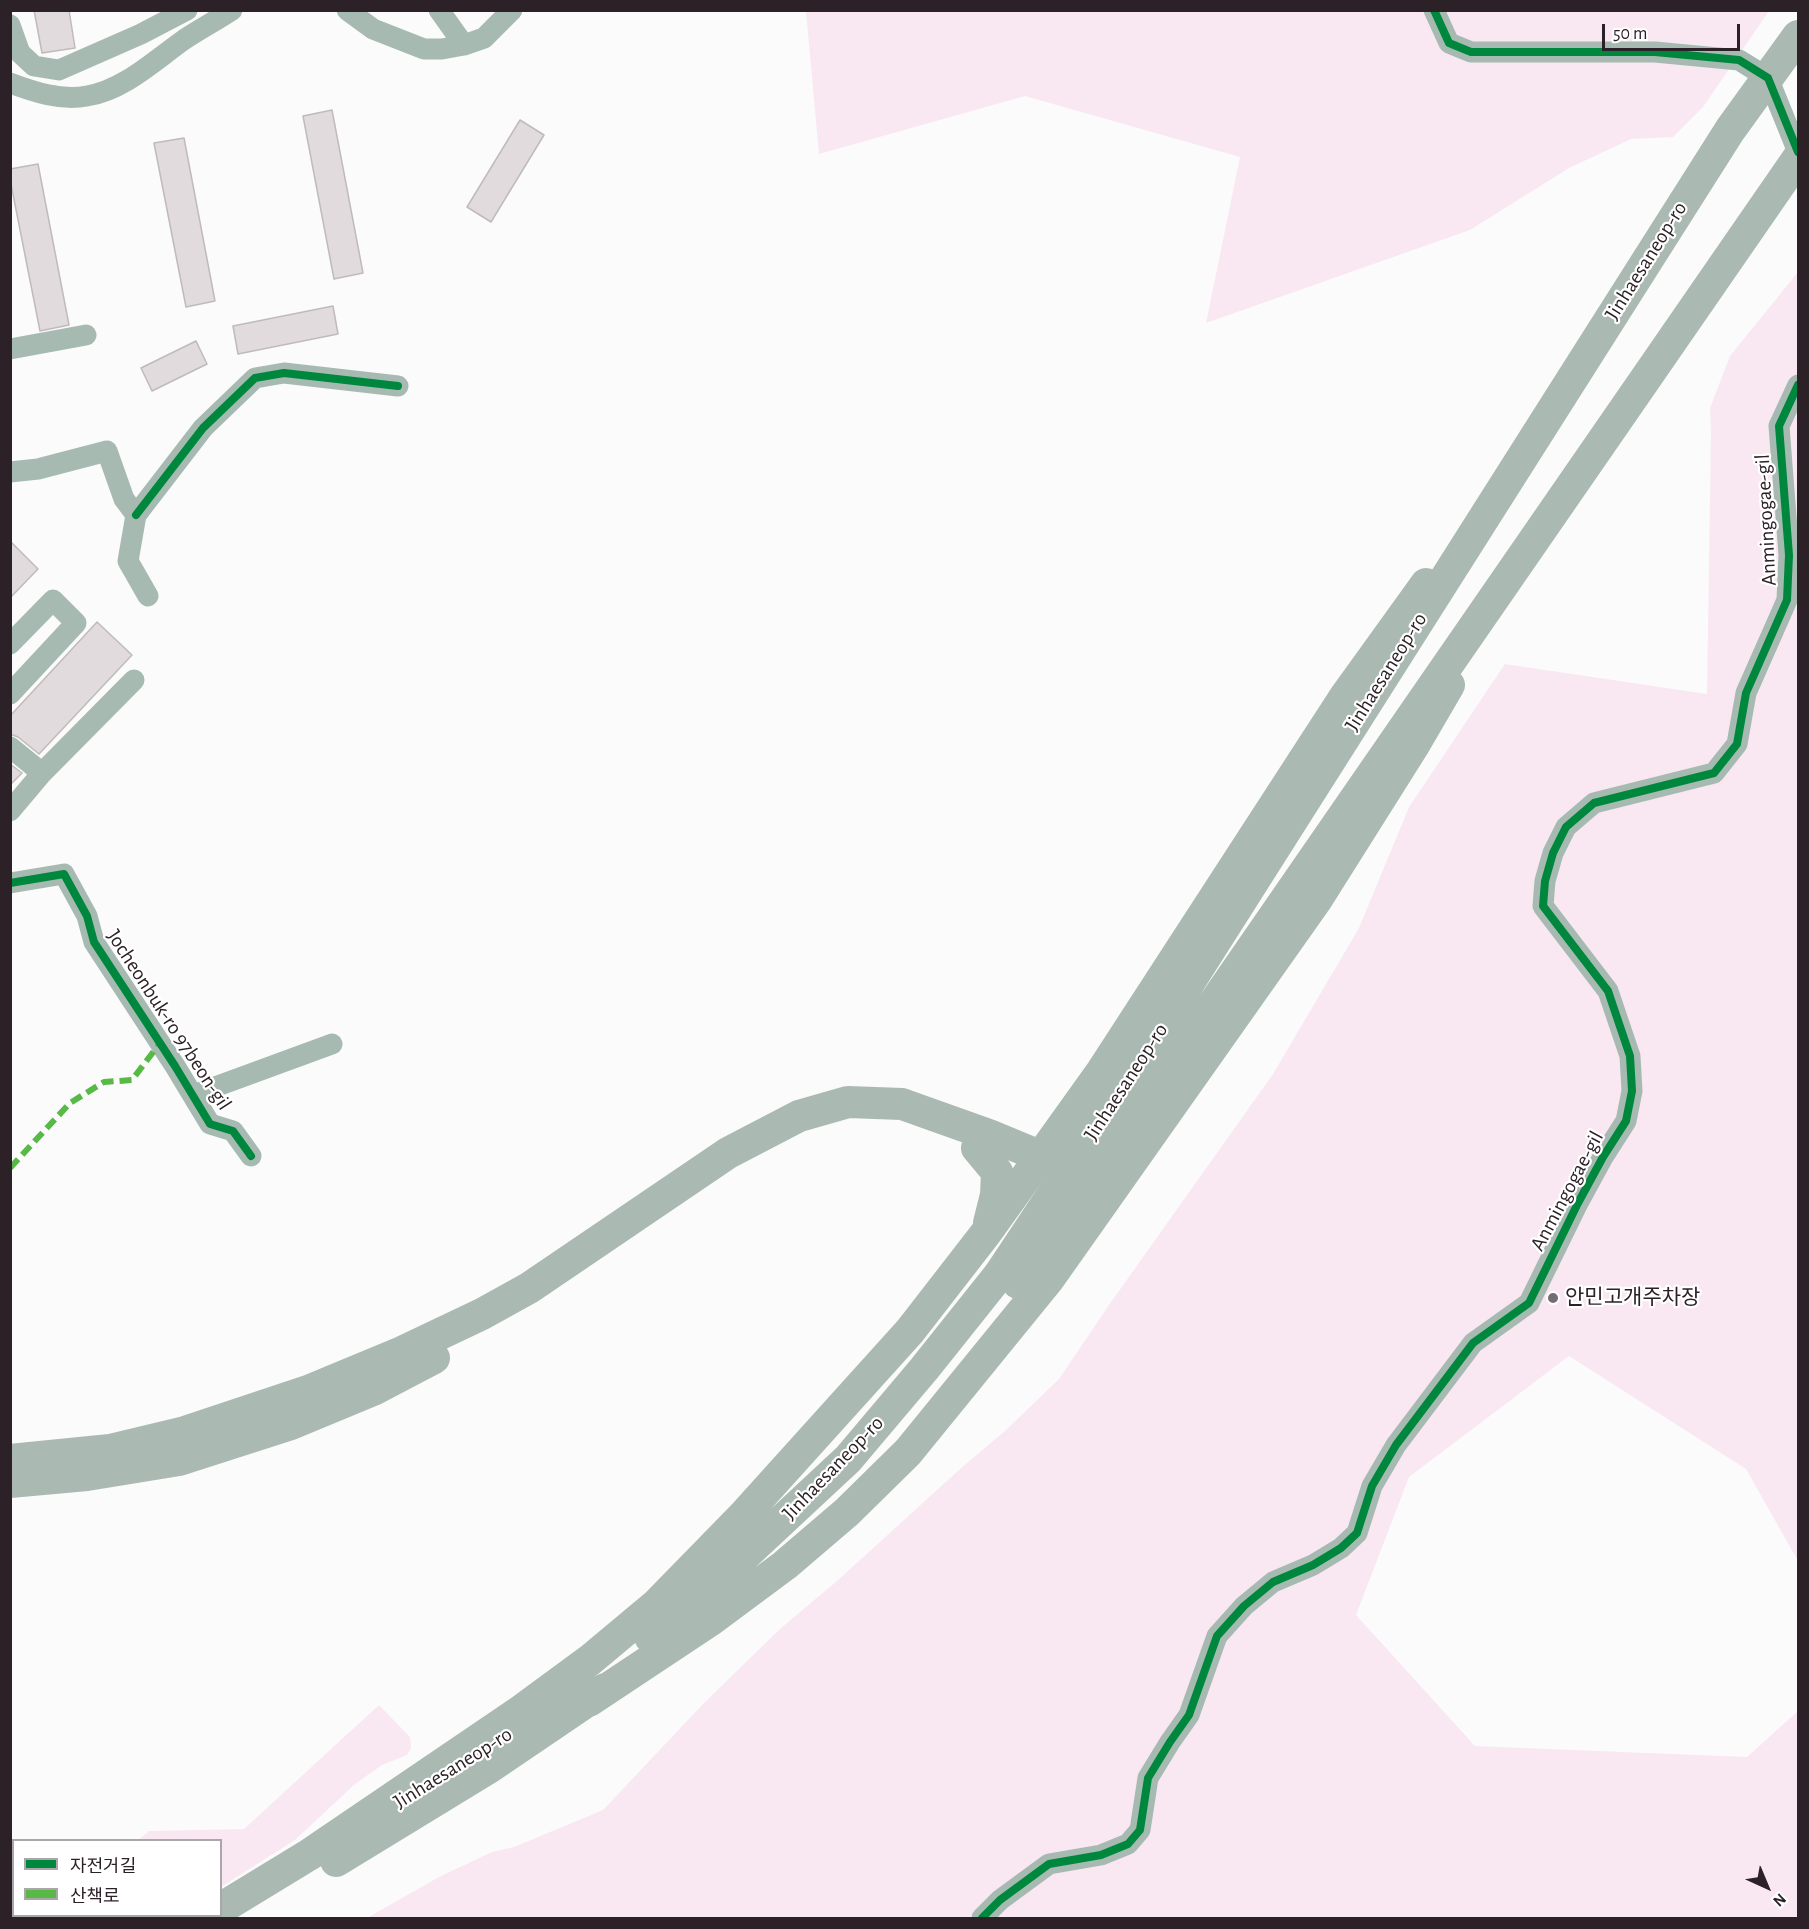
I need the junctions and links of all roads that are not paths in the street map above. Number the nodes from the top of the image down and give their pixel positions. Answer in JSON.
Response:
{"nodes":[{"id":1,"x":187,"y":10,"type":"edge"},
{"id":2,"x":232,"y":10,"type":"edge"},
{"id":3,"x":347,"y":10,"type":"edge"},
{"id":4,"x":439,"y":10,"type":"edge"},
{"id":5,"x":512,"y":10,"type":"edge"},
{"id":6,"x":1434,"y":10,"type":"edge"},
{"id":7,"x":10,"y":25,"type":"edge"},
{"id":8,"x":1798,"y":36,"type":"edge"},
{"id":9,"x":464,"y":45,"type":"junction"},
{"id":10,"x":10,"y":83,"type":"edge"},
{"id":11,"x":1798,"y":152,"type":"edge"},
{"id":12,"x":1798,"y":158,"type":"edge"},
{"id":13,"x":86,"y":335,"type":"dead end"},
{"id":14,"x":10,"y":349,"type":"edge"},
{"id":15,"x":1798,"y":385,"type":"edge"},
{"id":16,"x":398,"y":386,"type":"dead end"},
{"id":17,"x":1552,"y":410,"type":"junction"},
{"id":18,"x":10,"y":472,"type":"edge"},
{"id":19,"x":136,"y":515,"type":"junction"},
{"id":20,"x":1513,"y":572,"type":"junction"},
{"id":21,"x":148,"y":596,"type":"dead end"},
{"id":22,"x":10,"y":644,"type":"edge"},
{"id":23,"x":134,"y":680,"type":"dead end"},
{"id":24,"x":10,"y":694,"type":"edge"},
{"id":25,"x":10,"y":747,"type":"edge"},
{"id":26,"x":42,"y":773,"type":"junction"},
{"id":27,"x":10,"y":811,"type":"edge"},
{"id":28,"x":10,"y":883,"type":"edge"},
{"id":29,"x":332,"y":1044,"type":"dead end"},
{"id":30,"x":193,"y":1095,"type":"junction"},
{"id":31,"x":1073,"y":1112,"type":"junction"},
{"id":32,"x":983,"y":1142,"type":"junction"},
{"id":33,"x":251,"y":1156,"type":"dead end"},
{"id":34,"x":1035,"y":1166,"type":"junction"},
{"id":35,"x":1108,"y":1195,"type":"junction"},
{"id":36,"x":986,"y":1233,"type":"junction"},
{"id":37,"x":1005,"y":1283,"type":"junction"},
{"id":38,"x":10,"y":1460,"type":"edge"},
{"id":39,"x":10,"y":1482,"type":"edge"},
{"id":40,"x":834,"y":1498,"type":"junction"},
{"id":41,"x":783,"y":1544,"type":"junction"},
{"id":42,"x":307,"y":1856,"type":"junction"},
{"id":43,"x":222,"y":1907,"type":"edge"},
{"id":44,"x":240,"y":1918,"type":"edge"},
{"id":45,"x":982,"y":1918,"type":"edge"}],
"edges":[{"from":1,"to":7,"type":"street"},
{"from":2,"to":10,"type":"street"},
{"from":3,"to":9,"type":"street"},
{"from":4,"to":9,"type":"street"},
{"from":5,"to":9,"type":"street"},
{"from":6,"to":11,"type":"street"},
{"from":8,"to":17,"type":"highway","name":"Jinhaesaneop-ro","bridge":true},
{"from":12,"to":20,"type":"highway","name":"Jinhaesaneop-ro","bridge":true},
{"from":13,"to":14,"type":"street"},
{"from":15,"to":45,"type":"street","name":"Anmingogae-gil"},
{"from":16,"to":19,"type":"street"},
{"from":17,"to":31,"type":"highway","bridge":true},
{"from":17,"to":37,"type":"highway","name":"Jinhaesaneop-ro","bridge":true},
{"from":18,"to":19,"type":"street"},
{"from":19,"to":21,"type":"street"},
{"from":20,"to":35,"type":"highway","bridge":true},
{"from":20,"to":37,"type":"highway","name":"Jinhaesaneop-ro","bridge":true},
{"from":22,"to":24,"type":"street"},
{"from":23,"to":26,"type":"street"},
{"from":25,"to":26,"type":"street"},
{"from":26,"to":27,"type":"street"},
{"from":28,"to":30,"type":"street","name":"Jocheonbuk-ro 97beon-gil"},
{"from":29,"to":30,"type":"street"},
{"from":30,"to":33,"type":"street","name":"Jocheonbuk-ro 97beon-gil"},
{"from":31,"to":32,"type":"highway"},
{"from":31,"to":34,"type":"highway"},
{"from":32,"to":34,"type":"highway"},
{"from":32,"to":36,"type":"highway"},
{"from":32,"to":38,"type":"highway"},
{"from":32,"to":39,"type":"highway"},
{"from":34,"to":35,"type":"highway"},
{"from":34,"to":36,"type":"highway"},
{"from":35,"to":40,"type":"highway"},
{"from":36,"to":42,"type":"highway"},
{"from":37,"to":40,"type":"highway","name":"Jinhaesaneop-ro"},
{"from":40,"to":41,"type":"highway","name":"Jinhaesaneop-ro"},
{"from":41,"to":42,"type":"highway","name":"Jinhaesaneop-ro"},
{"from":41,"to":44,"type":"highway","name":"Jinhaesaneop-ro"},
{"from":42,"to":43,"type":"highway","name":"Jinhaesaneop-ro"}]}
